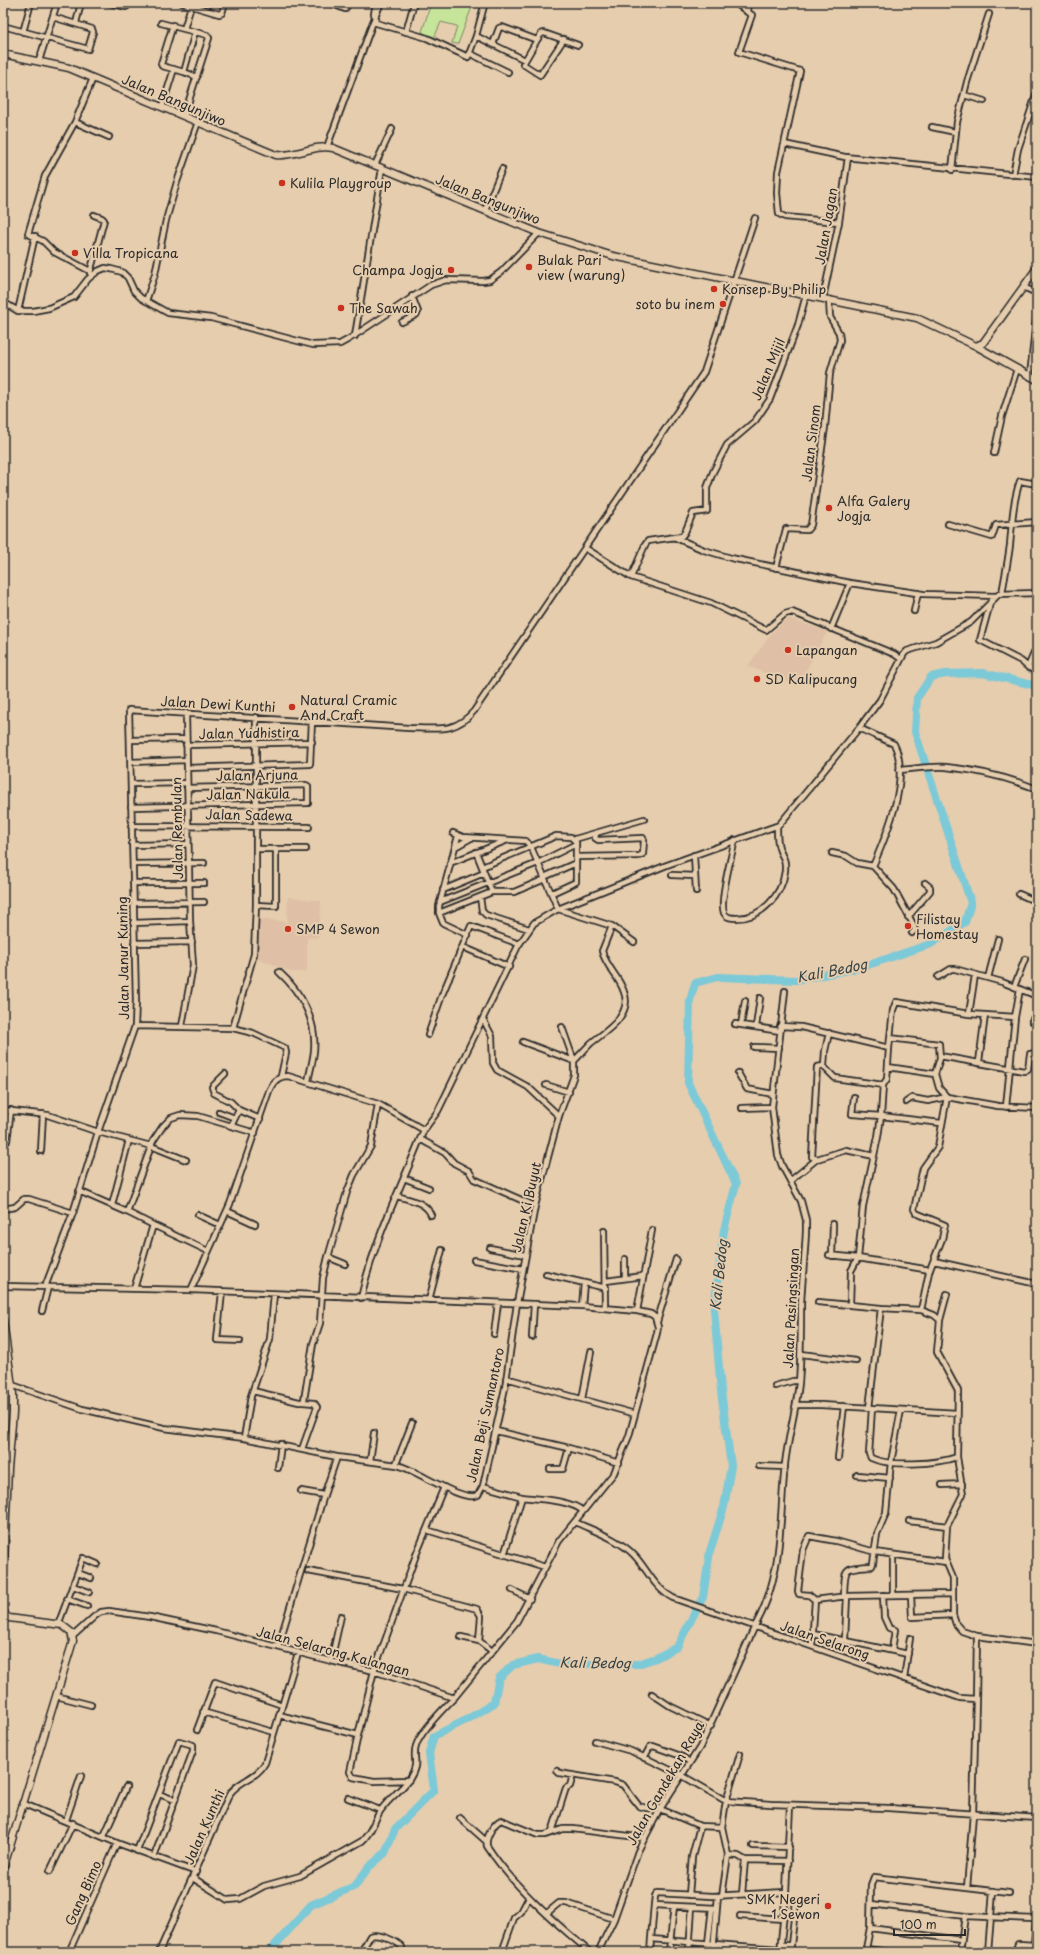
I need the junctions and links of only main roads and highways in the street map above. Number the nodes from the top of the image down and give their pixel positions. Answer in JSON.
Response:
{"nodes":[{"id":1,"x":3,"y":54,"type":"edge"},
{"id":2,"x":1037,"y":268,"type":"edge"},
{"id":3,"x":983,"y":343,"type":"junction"},
{"id":4,"x":976,"y":346,"type":"junction"},
{"id":5,"x":983,"y":350,"type":"junction"},
{"id":6,"x":1037,"y":380,"type":"edge"},
{"id":7,"x":3,"y":1320,"type":"edge"},
{"id":8,"x":6,"y":1469,"type":"edge"},
{"id":9,"x":3,"y":1588,"type":"edge"},
{"id":10,"x":3,"y":1608,"type":"edge"},
{"id":11,"x":3,"y":1869,"type":"edge"}],
"edges":[{"from":1,"to":4,"type":"main road","name":"Jalan Bangunjiwo"},
{"from":2,"to":3,"type":"main road"},
{"from":3,"to":4,"type":"main road"},
{"from":3,"to":5,"type":"main road"},
{"from":4,"to":5,"type":"main road","name":"Jalan Bangunjiwo"},
{"from":5,"to":6,"type":"main road","name":"Jalan Bangunjiwo"},
{"from":7,"to":8,"type":"main road"},
{"from":8,"to":9,"type":"main road"},
{"from":10,"to":11,"type":"main road"}]}
